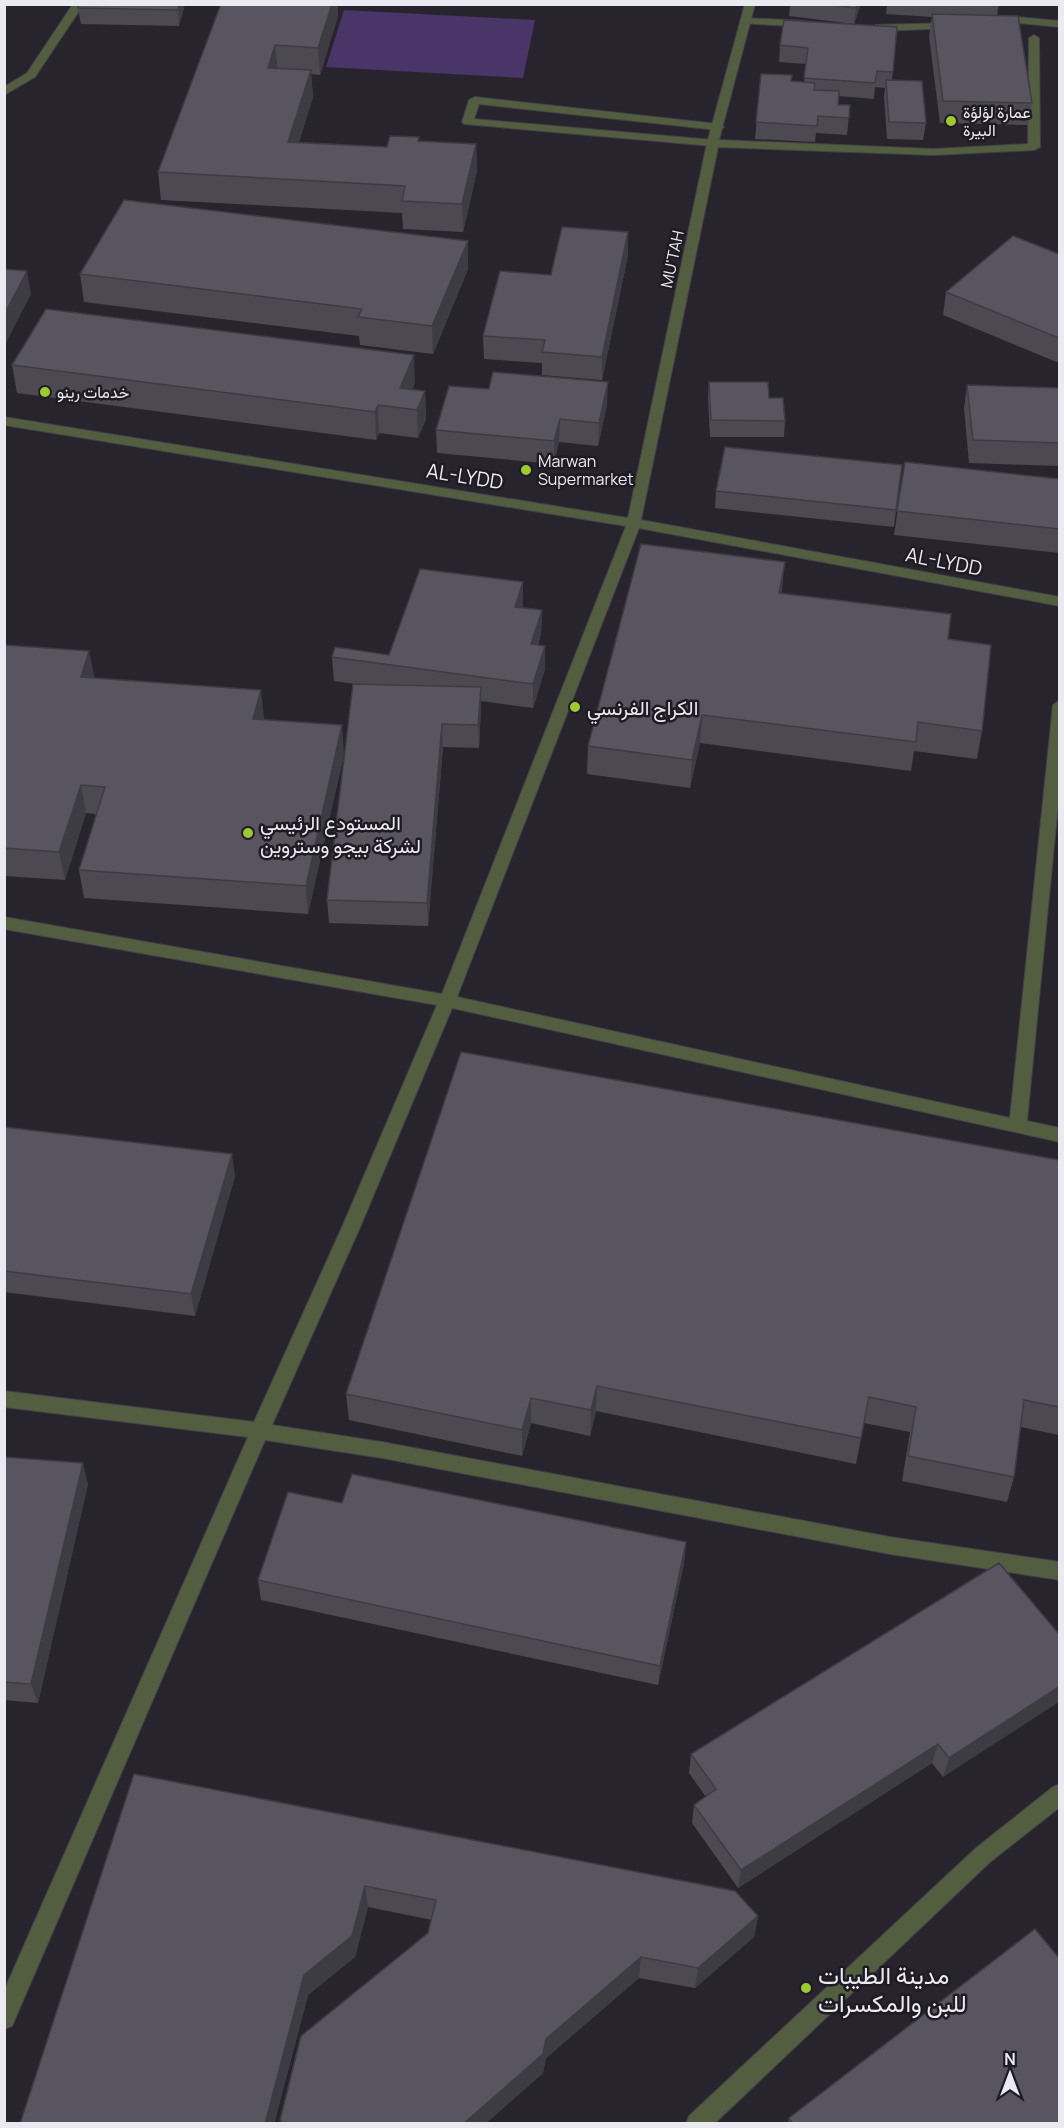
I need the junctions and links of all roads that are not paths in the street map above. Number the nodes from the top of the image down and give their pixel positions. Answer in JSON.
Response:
{"nodes":[{"id":1,"x":750,"y":4,"type":"edge"},
{"id":2,"x":78,"y":5,"type":"edge"},
{"id":3,"x":745,"y":21,"type":"junction"},
{"id":4,"x":989,"y":24,"type":"edge"},
{"id":5,"x":1059,"y":24,"type":"edge"},
{"id":6,"x":817,"y":25,"type":"edge"},
{"id":7,"x":967,"y":25,"type":"edge"},
{"id":8,"x":864,"y":27,"type":"edge"},
{"id":9,"x":1034,"y":38,"type":"dead end"},
{"id":10,"x":4,"y":92,"type":"edge"},
{"id":11,"x":717,"y":127,"type":"junction"},
{"id":12,"x":713,"y":142,"type":"junction"},
{"id":13,"x":4,"y":421,"type":"edge"},
{"id":14,"x":634,"y":523,"type":"junction"},
{"id":15,"x":1059,"y":602,"type":"edge"},
{"id":16,"x":1059,"y":705,"type":"edge"},
{"id":17,"x":4,"y":923,"type":"edge"},
{"id":18,"x":447,"y":1001,"type":"junction"},
{"id":19,"x":1018,"y":1125,"type":"junction"},
{"id":20,"x":1059,"y":1135,"type":"edge"},
{"id":21,"x":4,"y":1399,"type":"edge"},
{"id":22,"x":260,"y":1430,"type":"junction"},
{"id":23,"x":1059,"y":1570,"type":"edge"},
{"id":24,"x":1059,"y":1794,"type":"edge"},
{"id":25,"x":4,"y":2018,"type":"edge"},
{"id":26,"x":697,"y":2124,"type":"edge"}],
"edges":[{"from":1,"to":3,"type":"street","name":"MU'TAH"},
{"from":2,"to":10,"type":"street"},
{"from":3,"to":6,"type":"street"},
{"from":3,"to":11,"type":"street","name":"MU'TAH"},
{"from":4,"to":5,"type":"street"},
{"from":7,"to":8,"type":"street"},
{"from":9,"to":12,"type":"street"},
{"from":11,"to":12,"type":"street","name":"MU'TAH"},
{"from":11,"to":12,"type":"street"},
{"from":12,"to":14,"type":"street","name":"MU'TAH"},
{"from":13,"to":14,"type":"street","name":"AL-LYDD"},
{"from":14,"to":15,"type":"street","name":"AL-LYDD"},
{"from":14,"to":18,"type":"street","name":"MU'TAH"},
{"from":16,"to":19,"type":"street"},
{"from":17,"to":18,"type":"street"},
{"from":18,"to":19,"type":"street"},
{"from":18,"to":22,"type":"street","name":"MU'TAH"},
{"from":19,"to":20,"type":"street"},
{"from":21,"to":22,"type":"street"},
{"from":22,"to":23,"type":"street"},
{"from":22,"to":25,"type":"street","name":"MU'TAH"},
{"from":24,"to":26,"type":"street"}]}
